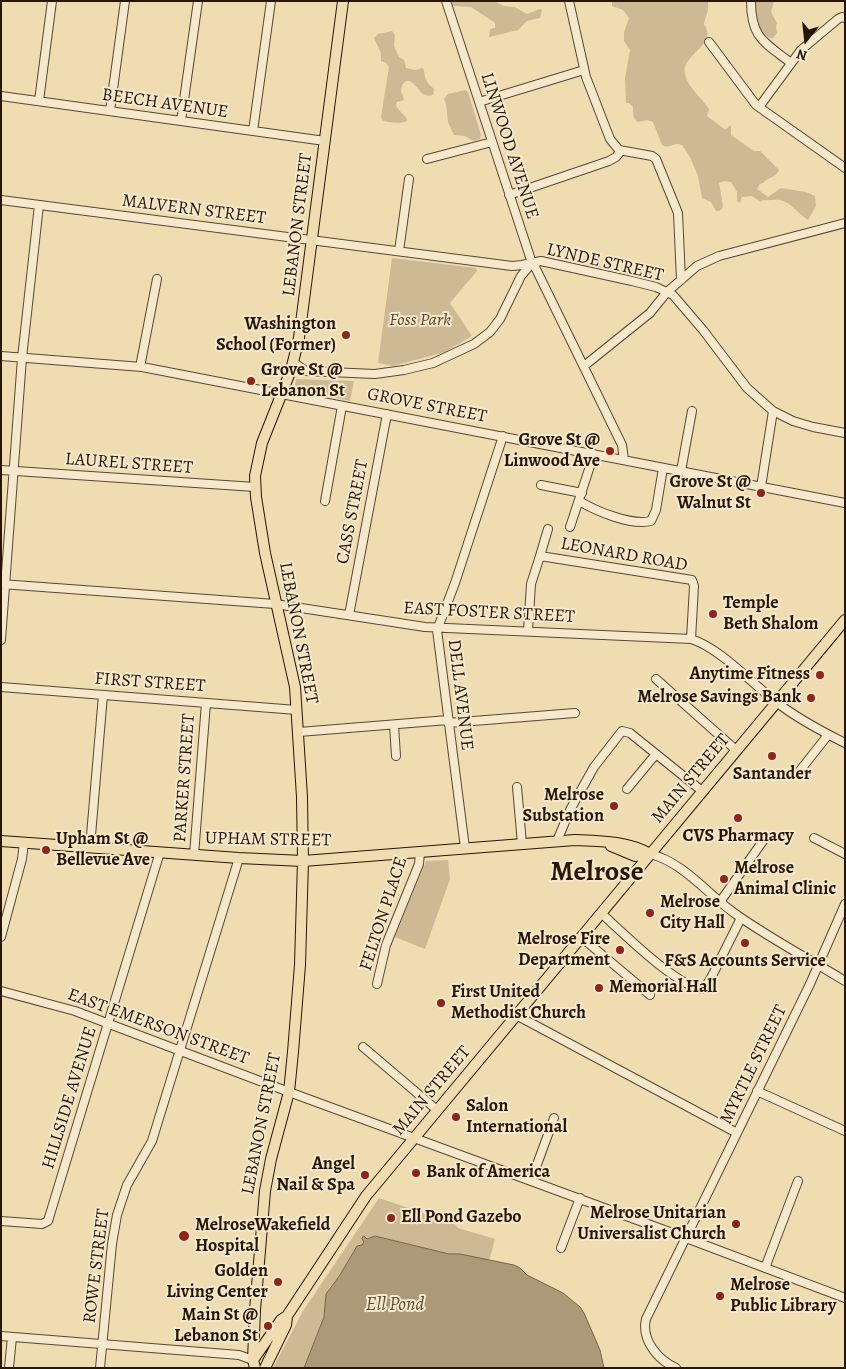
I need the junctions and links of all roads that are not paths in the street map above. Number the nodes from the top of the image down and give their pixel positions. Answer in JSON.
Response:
{"nodes":[{"id":1,"x":52,"y":1,"type":"edge"},
{"id":2,"x":125,"y":1,"type":"edge"},
{"id":3,"x":198,"y":1,"type":"edge"},
{"id":4,"x":270,"y":1,"type":"edge"},
{"id":5,"x":343,"y":1,"type":"edge"},
{"id":6,"x":446,"y":1,"type":"edge"},
{"id":7,"x":569,"y":1,"type":"edge"},
{"id":8,"x":751,"y":1,"type":"edge"},
{"id":9,"x":843,"y":18,"type":"edge"},
{"id":10,"x":709,"y":42,"type":"dead end"},
{"id":11,"x":791,"y":63,"type":"junction"},
{"id":12,"x":584,"y":70,"type":"junction"},
{"id":13,"x":1,"y":96,"type":"edge"},
{"id":14,"x":38,"y":101,"type":"junction"},
{"id":15,"x":479,"y":102,"type":"junction"},
{"id":16,"x":759,"y":107,"type":"junction"},
{"id":17,"x":110,"y":111,"type":"junction"},
{"id":18,"x":181,"y":121,"type":"junction"},
{"id":19,"x":253,"y":131,"type":"junction"},
{"id":20,"x":326,"y":141,"type":"junction"},
{"id":21,"x":492,"y":142,"type":"junction"},
{"id":22,"x":621,"y":150,"type":"junction"},
{"id":23,"x":427,"y":159,"type":"dead end"},
{"id":24,"x":845,"y":168,"type":"edge"},
{"id":25,"x":409,"y":179,"type":"dead end"},
{"id":26,"x":509,"y":195,"type":"junction"},
{"id":27,"x":1,"y":200,"type":"edge"},
{"id":28,"x":39,"y":205,"type":"junction"},
{"id":29,"x":845,"y":223,"type":"edge"},
{"id":30,"x":312,"y":241,"type":"junction"},
{"id":31,"x":399,"y":251,"type":"junction"},
{"id":32,"x":532,"y":263,"type":"junction"},
{"id":33,"x":157,"y":279,"type":"dead end"},
{"id":34,"x":680,"y":280,"type":"junction"},
{"id":35,"x":667,"y":292,"type":"junction"},
{"id":36,"x":1,"y":356,"type":"edge"},
{"id":37,"x":22,"y":358,"type":"junction"},
{"id":38,"x":293,"y":362,"type":"junction"},
{"id":39,"x":584,"y":366,"type":"junction"},
{"id":40,"x":140,"y":367,"type":"junction"},
{"id":41,"x":281,"y":395,"type":"junction"},
{"id":42,"x":342,"y":406,"type":"junction"},
{"id":43,"x":692,"y":411,"type":"dead end"},
{"id":44,"x":774,"y":411,"type":"junction"},
{"id":45,"x":387,"y":414,"type":"junction"},
{"id":46,"x":845,"y":433,"type":"edge"},
{"id":47,"x":503,"y":436,"type":"junction"},
{"id":48,"x":594,"y":454,"type":"junction"},
{"id":49,"x":624,"y":460,"type":"junction"},
{"id":50,"x":663,"y":468,"type":"junction"},
{"id":51,"x":1,"y":470,"type":"edge"},
{"id":52,"x":14,"y":471,"type":"junction"},
{"id":53,"x":680,"y":471,"type":"junction"},
{"id":54,"x":541,"y":485,"type":"dead end"},
{"id":55,"x":255,"y":487,"type":"junction"},
{"id":56,"x":761,"y":487,"type":"junction"},
{"id":57,"x":582,"y":493,"type":"junction"},
{"id":58,"x":325,"y":501,"type":"dead end"},
{"id":59,"x":579,"y":501,"type":"junction"},
{"id":60,"x":845,"y":503,"type":"edge"},
{"id":61,"x":570,"y":527,"type":"dead end"},
{"id":62,"x":548,"y":529,"type":"dead end"},
{"id":63,"x":540,"y":556,"type":"junction"},
{"id":64,"x":3,"y":584,"type":"edge"},
{"id":65,"x":276,"y":604,"type":"junction"},
{"id":66,"x":349,"y":615,"type":"junction"},
{"id":67,"x":845,"y":620,"type":"edge"},
{"id":68,"x":437,"y":628,"type":"junction"},
{"id":69,"x":528,"y":631,"type":"junction"},
{"id":70,"x":691,"y":639,"type":"junction"},
{"id":71,"x":1,"y":640,"type":"edge"},
{"id":72,"x":656,"y":679,"type":"dead end"},
{"id":73,"x":1,"y":687,"type":"edge"},
{"id":74,"x":102,"y":695,"type":"junction"},
{"id":75,"x":776,"y":702,"type":"junction"},
{"id":76,"x":206,"y":703,"type":"junction"},
{"id":77,"x":297,"y":710,"type":"junction"},
{"id":78,"x":575,"y":713,"type":"dead end"},
{"id":79,"x":448,"y":722,"type":"junction"},
{"id":80,"x":394,"y":725,"type":"junction"},
{"id":81,"x":298,"y":732,"type":"junction"},
{"id":82,"x":828,"y":735,"type":"junction"},
{"id":83,"x":845,"y":743,"type":"edge"},
{"id":84,"x":736,"y":750,"type":"junction"},
{"id":85,"x":656,"y":754,"type":"junction"},
{"id":86,"x":396,"y":756,"type":"dead end"},
{"id":87,"x":798,"y":773,"type":"dead end"},
{"id":88,"x":517,"y":787,"type":"dead end"},
{"id":89,"x":627,"y":789,"type":"dead end"},
{"id":90,"x":702,"y":791,"type":"junction"},
{"id":91,"x":765,"y":838,"type":"dead end"},
{"id":92,"x":814,"y":838,"type":"dead end"},
{"id":93,"x":1,"y":840,"type":"edge"},
{"id":94,"x":557,"y":841,"type":"junction"},
{"id":95,"x":24,"y":842,"type":"junction"},
{"id":96,"x":522,"y":844,"type":"junction"},
{"id":97,"x":90,"y":847,"type":"junction"},
{"id":98,"x":464,"y":848,"type":"junction"},
{"id":99,"x":160,"y":852,"type":"junction"},
{"id":100,"x":420,"y":852,"type":"junction"},
{"id":101,"x":650,"y":854,"type":"junction"},
{"id":102,"x":845,"y":854,"type":"edge"},
{"id":103,"x":194,"y":855,"type":"junction"},
{"id":104,"x":239,"y":858,"type":"junction"},
{"id":105,"x":303,"y":862,"type":"junction"},
{"id":106,"x":720,"y":902,"type":"junction"},
{"id":107,"x":845,"y":904,"type":"edge"},
{"id":108,"x":601,"y":913,"type":"junction"},
{"id":109,"x":741,"y":918,"type":"junction"},
{"id":110,"x":1,"y":937,"type":"edge"},
{"id":111,"x":581,"y":937,"type":"junction"},
{"id":112,"x":819,"y":965,"type":"junction"},
{"id":113,"x":845,"y":981,"type":"edge"},
{"id":114,"x":377,"y":984,"type":"dead end"},
{"id":115,"x":1,"y":991,"type":"edge"},
{"id":116,"x":650,"y":995,"type":"dead end"},
{"id":117,"x":516,"y":1015,"type":"junction"},
{"id":118,"x":109,"y":1024,"type":"junction"},
{"id":119,"x":363,"y":1047,"type":"dead end"},
{"id":120,"x":180,"y":1051,"type":"junction"},
{"id":121,"x":289,"y":1092,"type":"junction"},
{"id":122,"x":757,"y":1092,"type":"junction"},
{"id":123,"x":437,"y":1110,"type":"junction"},
{"id":124,"x":554,"y":1118,"type":"dead end"},
{"id":125,"x":845,"y":1131,"type":"edge"},
{"id":126,"x":737,"y":1133,"type":"junction"},
{"id":127,"x":415,"y":1138,"type":"junction"},
{"id":128,"x":531,"y":1180,"type":"junction"},
{"id":129,"x":798,"y":1181,"type":"dead end"},
{"id":130,"x":580,"y":1198,"type":"junction"},
{"id":131,"x":1,"y":1221,"type":"edge"},
{"id":132,"x":686,"y":1238,"type":"junction"},
{"id":133,"x":562,"y":1248,"type":"dead end"},
{"id":134,"x":765,"y":1268,"type":"junction"},
{"id":135,"x":845,"y":1298,"type":"edge"},
{"id":136,"x":287,"y":1316,"type":"junction"},
{"id":137,"x":1,"y":1336,"type":"edge"},
{"id":138,"x":12,"y":1337,"type":"junction"},
{"id":139,"x":102,"y":1345,"type":"junction"},
{"id":140,"x":253,"y":1365,"type":"edge"},
{"id":141,"x":9,"y":1368,"type":"edge"},
{"id":142,"x":100,"y":1368,"type":"edge"},
{"id":143,"x":265,"y":1368,"type":"edge"},
{"id":144,"x":676,"y":1368,"type":"edge"}],
"edges":[{"from":1,"to":14,"type":"street"},
{"from":2,"to":17,"type":"street"},
{"from":3,"to":18,"type":"street"},
{"from":4,"to":19,"type":"street"},
{"from":5,"to":20,"type":"main road","name":"LEBANON STREET"},
{"from":6,"to":15,"type":"street","name":"LINWOOD AVENUE"},
{"from":7,"to":12,"type":"street"},
{"from":8,"to":11,"type":"street"},
{"from":9,"to":11,"type":"street"},
{"from":10,"to":16,"type":"street"},
{"from":11,"to":16,"type":"street"},
{"from":12,"to":15,"type":"street"},
{"from":12,"to":22,"type":"street"},
{"from":13,"to":14,"type":"street","name":"BEECH AVENUE"},
{"from":14,"to":17,"type":"street","name":"BEECH AVENUE"},
{"from":15,"to":21,"type":"street","name":"LINWOOD AVENUE"},
{"from":16,"to":24,"type":"street"},
{"from":17,"to":18,"type":"street","name":"BEECH AVENUE"},
{"from":18,"to":19,"type":"street","name":"BEECH AVENUE"},
{"from":19,"to":20,"type":"street","name":"BEECH AVENUE"},
{"from":20,"to":30,"type":"main road","name":"LEBANON STREET"},
{"from":21,"to":23,"type":"street"},
{"from":21,"to":26,"type":"street","name":"LINWOOD AVENUE"},
{"from":22,"to":26,"type":"street"},
{"from":22,"to":34,"type":"street"},
{"from":25,"to":31,"type":"street"},
{"from":26,"to":32,"type":"street","name":"LINWOOD AVENUE"},
{"from":27,"to":28,"type":"street","name":"MALVERN STREET"},
{"from":28,"to":30,"type":"street","name":"MALVERN STREET"},
{"from":28,"to":37,"type":"street"},
{"from":29,"to":34,"type":"street"},
{"from":30,"to":31,"type":"street","name":"MALVERN STREET"},
{"from":30,"to":38,"type":"main road","name":"LEBANON STREET"},
{"from":31,"to":32,"type":"street","name":"MALVERN STREET"},
{"from":32,"to":35,"type":"street","name":"LYNDE STREET"},
{"from":32,"to":38,"type":"street","name":"LYNDE STREET"},
{"from":32,"to":39,"type":"street","name":"LINWOOD AVENUE"},
{"from":33,"to":40,"type":"street"},
{"from":34,"to":35,"type":"street"},
{"from":35,"to":39,"type":"street"},
{"from":35,"to":44,"type":"street","name":"LYNDE STREET"},
{"from":36,"to":37,"type":"street","name":"GROVE STREET"},
{"from":37,"to":40,"type":"street","name":"GROVE STREET"},
{"from":37,"to":52,"type":"street"},
{"from":38,"to":41,"type":"main road","name":"LEBANON STREET"},
{"from":39,"to":49,"type":"street","name":"LINWOOD AVENUE"},
{"from":40,"to":41,"type":"street","name":"GROVE STREET"},
{"from":41,"to":42,"type":"street","name":"GROVE STREET"},
{"from":41,"to":55,"type":"main road","name":"LEBANON STREET"},
{"from":42,"to":45,"type":"street","name":"GROVE STREET"},
{"from":42,"to":58,"type":"street"},
{"from":43,"to":53,"type":"street"},
{"from":44,"to":46,"type":"street","name":"LYNDE STREET"},
{"from":44,"to":56,"type":"street"},
{"from":45,"to":47,"type":"street","name":"GROVE STREET"},
{"from":45,"to":66,"type":"street","name":"CASS STREET"},
{"from":47,"to":48,"type":"street","name":"GROVE STREET"},
{"from":47,"to":68,"type":"street","name":"DELL AVENUE"},
{"from":48,"to":49,"type":"street","name":"GROVE STREET"},
{"from":48,"to":57,"type":"street"},
{"from":49,"to":50,"type":"street","name":"GROVE STREET"},
{"from":50,"to":53,"type":"street","name":"GROVE STREET"},
{"from":50,"to":59,"type":"street"},
{"from":51,"to":52,"type":"street","name":"LAUREL STREET"},
{"from":52,"to":55,"type":"street","name":"LAUREL STREET"},
{"from":52,"to":64,"type":"street"},
{"from":53,"to":56,"type":"street","name":"GROVE STREET"},
{"from":54,"to":57,"type":"street"},
{"from":55,"to":65,"type":"main road","name":"LEBANON STREET"},
{"from":56,"to":60,"type":"street","name":"GROVE STREET"},
{"from":57,"to":59,"type":"street"},
{"from":59,"to":61,"type":"street"},
{"from":62,"to":63,"type":"street"},
{"from":63,"to":69,"type":"street","name":"LEONARD ROAD"},
{"from":63,"to":70,"type":"street","name":"LEONARD ROAD"},
{"from":64,"to":65,"type":"street","name":"EAST FOSTER STREET"},
{"from":64,"to":71,"type":"street"},
{"from":65,"to":66,"type":"street","name":"EAST FOSTER STREET"},
{"from":65,"to":77,"type":"main road","name":"LEBANON STREET"},
{"from":66,"to":68,"type":"street","name":"EAST FOSTER STREET"},
{"from":67,"to":75,"type":"main road","name":"MAIN STREET"},
{"from":68,"to":69,"type":"street","name":"EAST FOSTER STREET"},
{"from":68,"to":79,"type":"street","name":"DELL AVENUE"},
{"from":69,"to":70,"type":"street","name":"EAST FOSTER STREET"},
{"from":70,"to":75,"type":"street","name":"EAST FOSTER STREET"},
{"from":72,"to":84,"type":"street"},
{"from":73,"to":74,"type":"street","name":"FIRST STREET"},
{"from":74,"to":76,"type":"street","name":"FIRST STREET"},
{"from":74,"to":97,"type":"street"},
{"from":75,"to":82,"type":"street","name":"EAST FOSTER STREET"},
{"from":75,"to":84,"type":"main road","name":"MAIN STREET"},
{"from":76,"to":77,"type":"street","name":"FIRST STREET"},
{"from":76,"to":103,"type":"street","name":"PARKER STREET"},
{"from":77,"to":81,"type":"main road","name":"LEBANON STREET"},
{"from":78,"to":79,"type":"street"},
{"from":79,"to":80,"type":"street"},
{"from":79,"to":98,"type":"street","name":"DELL AVENUE"},
{"from":80,"to":81,"type":"street"},
{"from":80,"to":86,"type":"street"},
{"from":81,"to":105,"type":"main road","name":"LEBANON STREET"},
{"from":82,"to":83,"type":"street","name":"EAST FOSTER STREET"},
{"from":82,"to":87,"type":"street"},
{"from":84,"to":90,"type":"main road","name":"MAIN STREET"},
{"from":85,"to":89,"type":"street"},
{"from":85,"to":90,"type":"street"},
{"from":85,"to":94,"type":"street"},
{"from":88,"to":96,"type":"street"},
{"from":90,"to":101,"type":"main road","name":"MAIN STREET"},
{"from":91,"to":106,"type":"street"},
{"from":92,"to":102,"type":"street"},
{"from":93,"to":95,"type":"main road","name":"UPHAM STREET"},
{"from":94,"to":96,"type":"main road","name":"UPHAM STREET"},
{"from":94,"to":101,"type":"main road","name":"UPHAM STREET"},
{"from":95,"to":97,"type":"main road","name":"UPHAM STREET"},
{"from":95,"to":110,"type":"street"},
{"from":96,"to":98,"type":"main road","name":"UPHAM STREET"},
{"from":97,"to":99,"type":"main road","name":"UPHAM STREET"},
{"from":98,"to":100,"type":"main road","name":"UPHAM STREET"},
{"from":99,"to":103,"type":"main road","name":"UPHAM STREET"},
{"from":99,"to":118,"type":"street","name":"HILLSIDE AVENUE"},
{"from":100,"to":105,"type":"main road","name":"UPHAM STREET"},
{"from":100,"to":114,"type":"street","name":"FELTON PLACE"},
{"from":101,"to":106,"type":"street"},
{"from":101,"to":108,"type":"main road","name":"MAIN STREET"},
{"from":103,"to":104,"type":"main road","name":"UPHAM STREET"},
{"from":104,"to":105,"type":"main road","name":"UPHAM STREET"},
{"from":104,"to":120,"type":"street","name":"ROWE STREET"},
{"from":105,"to":121,"type":"main road","name":"LEBANON STREET"},
{"from":106,"to":109,"type":"street"},
{"from":107,"to":112,"type":"street","name":"MYRTLE STREET"},
{"from":108,"to":109,"type":"street"},
{"from":108,"to":111,"type":"main road","name":"MAIN STREET"},
{"from":109,"to":112,"type":"street"},
{"from":111,"to":116,"type":"street"},
{"from":111,"to":117,"type":"main road","name":"MAIN STREET"},
{"from":112,"to":113,"type":"street"},
{"from":112,"to":122,"type":"street","name":"MYRTLE STREET"},
{"from":115,"to":118,"type":"street","name":"EAST EMERSON STREET"},
{"from":117,"to":123,"type":"main road","name":"MAIN STREET"},
{"from":117,"to":126,"type":"street"},
{"from":118,"to":120,"type":"street","name":"EAST EMERSON STREET"},
{"from":118,"to":131,"type":"street","name":"HILLSIDE AVENUE"},
{"from":119,"to":123,"type":"street"},
{"from":120,"to":121,"type":"street","name":"EAST EMERSON STREET"},
{"from":120,"to":139,"type":"street","name":"ROWE STREET"},
{"from":121,"to":127,"type":"street","name":"EAST EMERSON STREET"},
{"from":121,"to":140,"type":"main road","name":"LEBANON STREET"},
{"from":122,"to":125,"type":"street"},
{"from":122,"to":126,"type":"street","name":"MYRTLE STREET"},
{"from":123,"to":127,"type":"main road","name":"MAIN STREET"},
{"from":124,"to":128,"type":"street"},
{"from":126,"to":132,"type":"street","name":"MYRTLE STREET"},
{"from":127,"to":128,"type":"street","name":"EAST EMERSON STREET"},
{"from":127,"to":136,"type":"main road","name":"MAIN STREET"},
{"from":128,"to":130,"type":"street","name":"EAST EMERSON STREET"},
{"from":129,"to":134,"type":"street"},
{"from":130,"to":132,"type":"street","name":"EAST EMERSON STREET"},
{"from":130,"to":133,"type":"street"},
{"from":132,"to":134,"type":"street","name":"EAST EMERSON STREET"},
{"from":132,"to":144,"type":"street","name":"MYRTLE STREET"},
{"from":134,"to":135,"type":"street","name":"EAST EMERSON STREET"},
{"from":136,"to":140,"type":"main road","name":"MAIN STREET"},
{"from":136,"to":143,"type":"main road","name":"MAIN STREET"},
{"from":137,"to":138,"type":"street"},
{"from":138,"to":139,"type":"street"},
{"from":138,"to":141,"type":"street"},
{"from":139,"to":140,"type":"street"},
{"from":139,"to":142,"type":"street","name":"ROWE STREET"}]}
